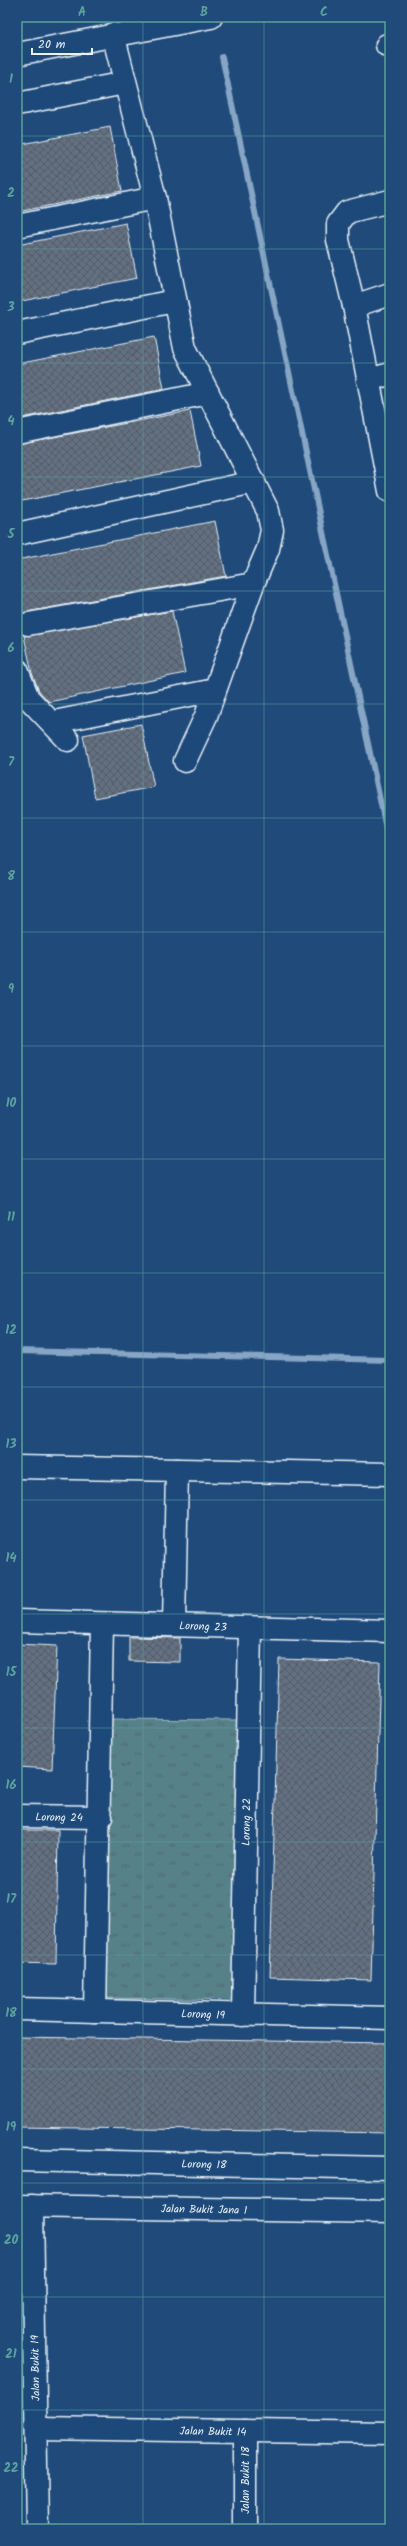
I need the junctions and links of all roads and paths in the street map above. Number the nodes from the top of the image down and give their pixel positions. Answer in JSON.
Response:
{"nodes":[{"id":1,"x":211,"y":17,"type":"edge"},
{"id":2,"x":113,"y":34,"type":"junction"},
{"id":3,"x":17,"y":54,"type":"edge"},
{"id":4,"x":125,"y":82,"type":"junction"},
{"id":5,"x":17,"y":104,"type":"edge"},
{"id":6,"x":155,"y":198,"type":"junction"},
{"id":7,"x":390,"y":201,"type":"edge"},
{"id":8,"x":17,"y":226,"type":"edge"},
{"id":9,"x":390,"y":294,"type":"edge"},
{"id":10,"x":174,"y":301,"type":"junction"},
{"id":11,"x":354,"y":306,"type":"junction"},
{"id":12,"x":17,"y":333,"type":"edge"},
{"id":13,"x":390,"y":374,"type":"edge"},
{"id":14,"x":368,"y":380,"type":"junction"},
{"id":15,"x":208,"y":393,"type":"junction"},
{"id":16,"x":17,"y":432,"type":"edge"},
{"id":17,"x":388,"y":467,"type":"edge"},
{"id":18,"x":254,"y":482,"type":"junction"},
{"id":19,"x":390,"y":491,"type":"edge"},
{"id":20,"x":17,"y":534,"type":"edge"},
{"id":21,"x":253,"y":584,"type":"junction"},
{"id":22,"x":28,"y":624,"type":"dead end"},
{"id":23,"x":17,"y":670,"type":"edge"},
{"id":24,"x":215,"y":690,"type":"junction"},
{"id":25,"x":54,"y":722,"type":"junction"},
{"id":26,"x":68,"y":740,"type":"dead end"},
{"id":27,"x":185,"y":761,"type":"dead end"},
{"id":28,"x":17,"y":1467,"type":"edge"},
{"id":29,"x":177,"y":1470,"type":"junction"},
{"id":30,"x":390,"y":1474,"type":"edge"},
{"id":31,"x":17,"y":1621,"type":"edge"},
{"id":32,"x":102,"y":1624,"type":"junction"},
{"id":33,"x":174,"y":1625,"type":"junction"},
{"id":34,"x":250,"y":1628,"type":"junction"},
{"id":35,"x":390,"y":1631,"type":"edge"},
{"id":36,"x":17,"y":1816,"type":"edge"},
{"id":37,"x":100,"y":1817,"type":"junction"},
{"id":38,"x":17,"y":2009,"type":"edge"},
{"id":39,"x":95,"y":2011,"type":"junction"},
{"id":40,"x":243,"y":2015,"type":"junction"},
{"id":41,"x":390,"y":2018,"type":"edge"},
{"id":42,"x":17,"y":2160,"type":"edge"},
{"id":43,"x":390,"y":2168,"type":"edge"},
{"id":44,"x":24,"y":2206,"type":"edge"},
{"id":45,"x":390,"y":2212,"type":"edge"},
{"id":46,"x":36,"y":2428,"type":"junction"},
{"id":47,"x":245,"y":2431,"type":"junction"},
{"id":48,"x":390,"y":2433,"type":"edge"},
{"id":49,"x":37,"y":2529,"type":"edge"},
{"id":50,"x":245,"y":2529,"type":"edge"}],
"edges":[{"from":1,"to":2,"type":"street"},
{"from":2,"to":3,"type":"street"},
{"from":2,"to":4,"type":"street"},
{"from":4,"to":5,"type":"street"},
{"from":4,"to":6,"type":"street"},
{"from":6,"to":8,"type":"street"},
{"from":6,"to":10,"type":"street"},
{"from":7,"to":11,"type":"street"},
{"from":9,"to":11,"type":"street"},
{"from":10,"to":12,"type":"street"},
{"from":10,"to":15,"type":"street"},
{"from":11,"to":14,"type":"street"},
{"from":13,"to":14,"type":"street"},
{"from":14,"to":17,"type":"street"},
{"from":15,"to":16,"type":"street"},
{"from":15,"to":18,"type":"street"},
{"from":17,"to":19,"type":"street"},
{"from":18,"to":20,"type":"street"},
{"from":18,"to":21,"type":"street"},
{"from":21,"to":22,"type":"street"},
{"from":21,"to":24,"type":"street"},
{"from":23,"to":25,"type":"street"},
{"from":24,"to":25,"type":"street"},
{"from":24,"to":27,"type":"street"},
{"from":25,"to":26,"type":"street"},
{"from":28,"to":29,"type":"street"},
{"from":29,"to":30,"type":"street"},
{"from":29,"to":33,"type":"street"},
{"from":31,"to":32,"type":"street","name":"Lorong 23"},
{"from":32,"to":33,"type":"street","name":"Lorong 23"},
{"from":32,"to":37,"type":"street"},
{"from":33,"to":34,"type":"street","name":"Lorong 23"},
{"from":34,"to":35,"type":"street","name":"Lorong 23"},
{"from":34,"to":40,"type":"street","name":"Lorong 22"},
{"from":36,"to":37,"type":"street","name":"Lorong 24"},
{"from":37,"to":39,"type":"street"},
{"from":38,"to":39,"type":"street","name":"Lorong 19"},
{"from":39,"to":40,"type":"street","name":"Lorong 19"},
{"from":40,"to":41,"type":"street","name":"Lorong 19"},
{"from":42,"to":43,"type":"street","name":"Lorong 18"},
{"from":44,"to":45,"type":"street","name":"Jalan Bukit Jana 1"},
{"from":44,"to":46,"type":"street","name":"Jalan Bukit 19"},
{"from":46,"to":47,"type":"street","name":"Jalan Bukit 14"},
{"from":46,"to":49,"type":"street","name":"Jalan Bukit 19"},
{"from":47,"to":48,"type":"street","name":"Jalan Bukit 14"},
{"from":47,"to":50,"type":"street","name":"Jalan Bukit 18"}]}
